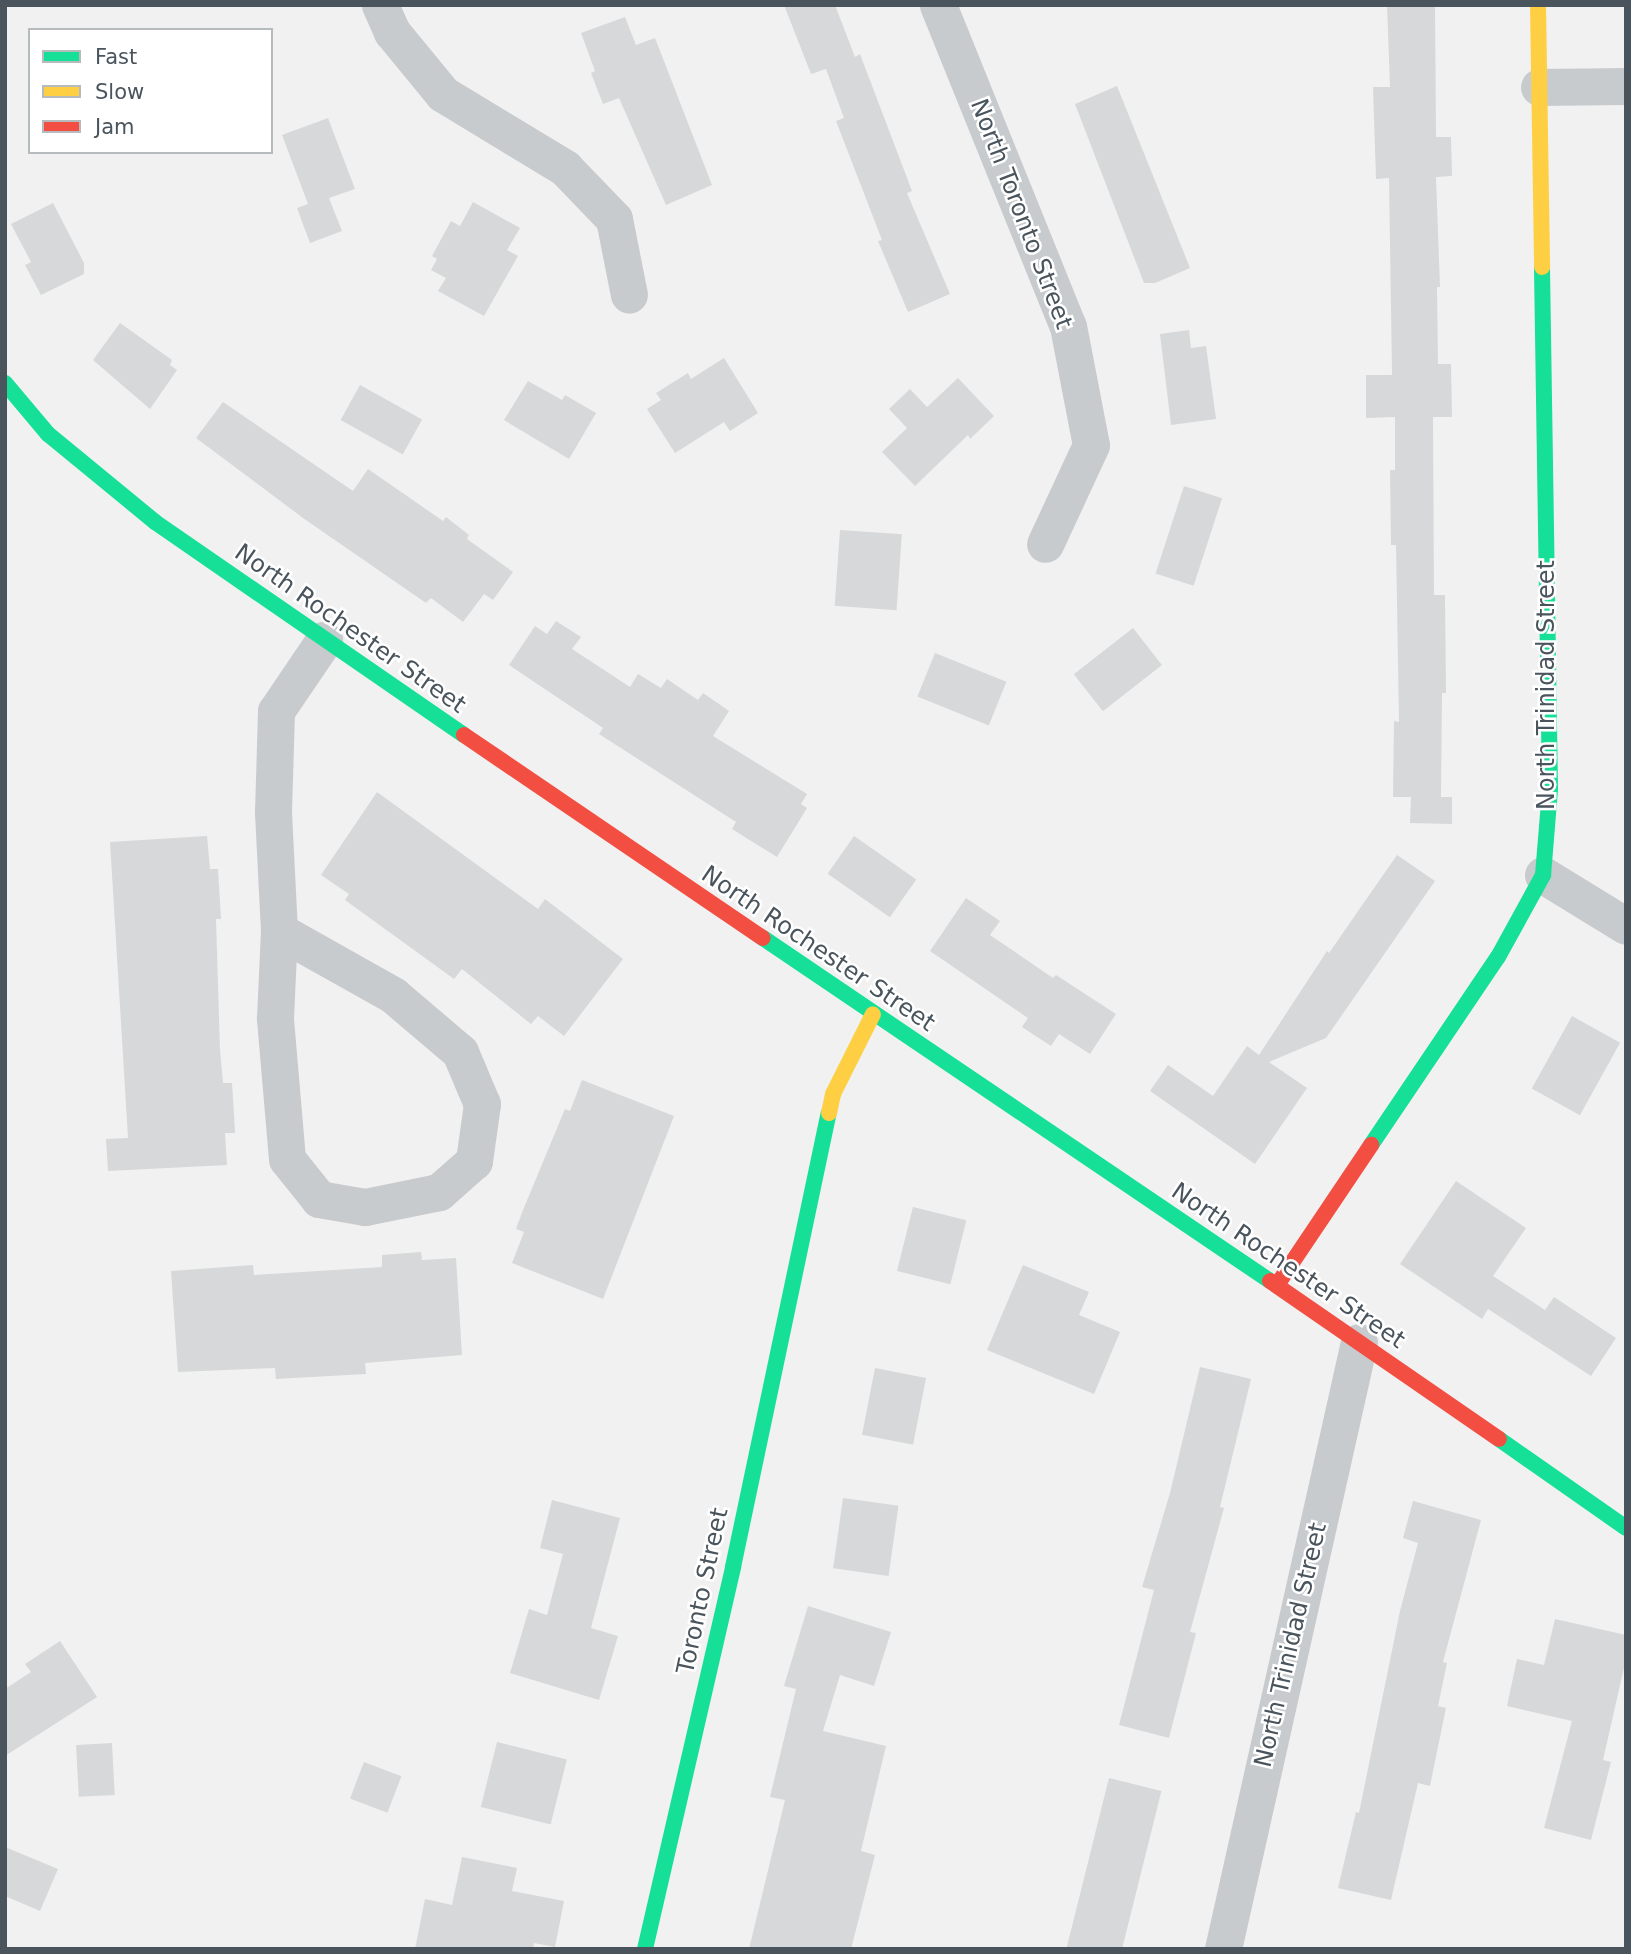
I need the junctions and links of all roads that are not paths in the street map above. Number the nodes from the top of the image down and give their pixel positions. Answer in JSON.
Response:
{"nodes":[{"id":1,"x":380,"y":5,"type":"edge"},
{"id":2,"x":938,"y":5,"type":"edge"},
{"id":3,"x":1538,"y":5,"type":"edge"},
{"id":4,"x":1626,"y":86,"type":"edge"},
{"id":5,"x":1539,"y":87,"type":"junction"},
{"id":6,"x":629,"y":295,"type":"dead end"},
{"id":7,"x":5,"y":383,"type":"edge"},
{"id":8,"x":1045,"y":544,"type":"dead end"},
{"id":9,"x":324,"y":640,"type":"junction"},
{"id":10,"x":1543,"y":875,"type":"junction"},
{"id":11,"x":1626,"y":926,"type":"edge"},
{"id":12,"x":279,"y":931,"type":"junction"},
{"id":13,"x":873,"y":1014,"type":"junction"},
{"id":14,"x":1277,"y":1285,"type":"junction"},
{"id":15,"x":1360,"y":1342,"type":"junction"},
{"id":16,"x":1626,"y":1528,"type":"edge"},
{"id":17,"x":645,"y":1949,"type":"edge"},
{"id":18,"x":1223,"y":1949,"type":"edge"}],
"edges":[{"from":1,"to":6,"type":"street"},
{"from":2,"to":8,"type":"street","name":"North Toronto Street"},
{"from":3,"to":5,"type":"street","name":"North Trinidad Street"},
{"from":4,"to":5,"type":"street"},
{"from":5,"to":10,"type":"street","name":"North Trinidad Street"},
{"from":7,"to":9,"type":"street","name":"North Rochester Street"},
{"from":9,"to":12,"type":"street"},
{"from":9,"to":13,"type":"street","name":"North Rochester Street"},
{"from":10,"to":11,"type":"street"},
{"from":10,"to":14,"type":"street","name":"North Trinidad Street"},
{"from":12,"to":12,"type":"street"},
{"from":13,"to":14,"type":"street","name":"North Rochester Street"},
{"from":13,"to":17,"type":"street","name":"Toronto Street"},
{"from":14,"to":15,"type":"street","name":"North Rochester Street"},
{"from":15,"to":16,"type":"street","name":"North Rochester Street"},
{"from":15,"to":18,"type":"street","name":"North Trinidad Street"}]}
